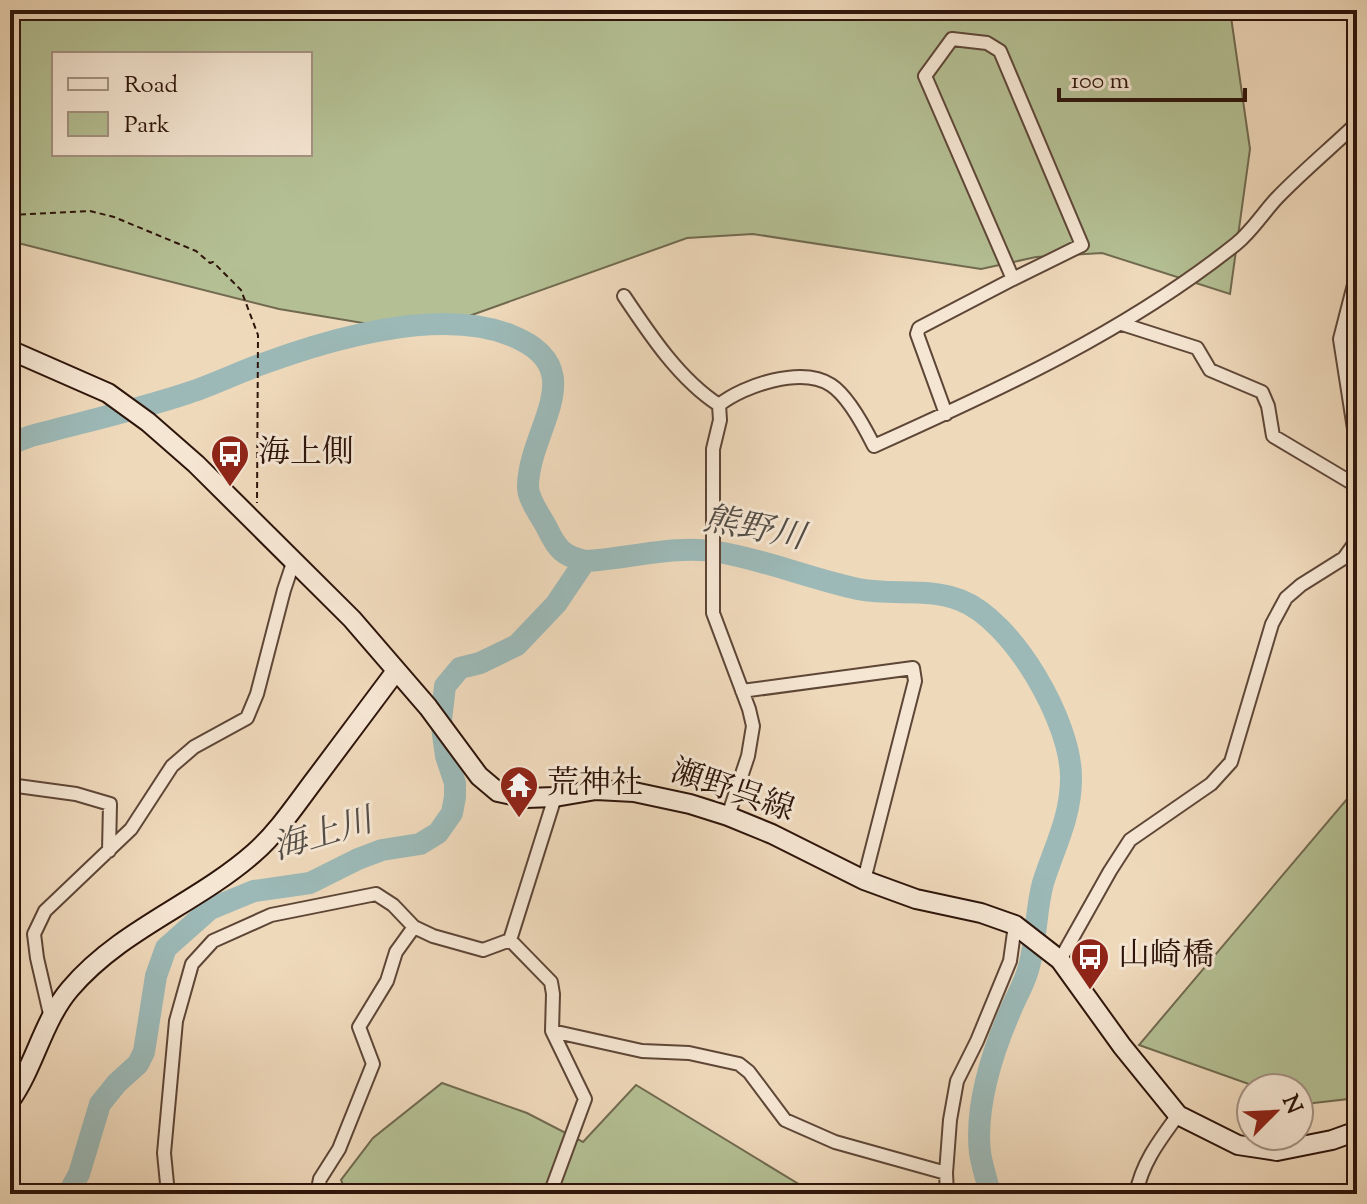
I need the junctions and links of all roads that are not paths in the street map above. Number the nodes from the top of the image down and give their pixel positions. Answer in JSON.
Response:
{"nodes":[{"id":1,"x":1357,"y":123,"type":"edge"},
{"id":2,"x":1357,"y":273,"type":"edge"},
{"id":3,"x":1013,"y":279,"type":"junction"},
{"id":4,"x":624,"y":296,"type":"dead end"},
{"id":5,"x":1122,"y":324,"type":"junction"},
{"id":6,"x":10,"y":350,"type":"edge"},
{"id":7,"x":719,"y":405,"type":"junction"},
{"id":8,"x":946,"y":414,"type":"junction"},
{"id":9,"x":1357,"y":448,"type":"edge"},
{"id":10,"x":1357,"y":486,"type":"edge"},
{"id":11,"x":1357,"y":540,"type":"edge"},
{"id":12,"x":294,"y":560,"type":"junction"},
{"id":13,"x":396,"y":671,"type":"junction"},
{"id":14,"x":742,"y":691,"type":"junction"},
{"id":15,"x":10,"y":785,"type":"edge"},
{"id":16,"x":555,"y":797,"type":"junction"},
{"id":17,"x":728,"y":816,"type":"junction"},
{"id":18,"x":109,"y":851,"type":"junction"},
{"id":19,"x":864,"y":880,"type":"junction"},
{"id":20,"x":414,"y":927,"type":"junction"},
{"id":21,"x":1020,"y":927,"type":"junction"},
{"id":22,"x":510,"y":940,"type":"junction"},
{"id":23,"x":1060,"y":960,"type":"junction"},
{"id":24,"x":50,"y":1014,"type":"junction"},
{"id":25,"x":552,"y":1031,"type":"junction"},
{"id":26,"x":10,"y":1101,"type":"edge"},
{"id":27,"x":1178,"y":1115,"type":"junction"},
{"id":28,"x":1357,"y":1131,"type":"edge"},
{"id":29,"x":946,"y":1173,"type":"junction"},
{"id":30,"x":168,"y":1194,"type":"edge"},
{"id":31,"x":317,"y":1194,"type":"edge"},
{"id":32,"x":550,"y":1194,"type":"edge"},
{"id":33,"x":947,"y":1194,"type":"edge"},
{"id":34,"x":1136,"y":1194,"type":"edge"}],
"edges":[{"from":1,"to":5,"type":"street"},
{"from":2,"to":9,"type":"street"},
{"from":3,"to":3,"type":"street"},
{"from":3,"to":8,"type":"street"},
{"from":4,"to":7,"type":"street"},
{"from":5,"to":8,"type":"street"},
{"from":5,"to":10,"type":"street"},
{"from":6,"to":12,"type":"main road","name":"瀬野呉線"},
{"from":7,"to":8,"type":"street"},
{"from":7,"to":14,"type":"street"},
{"from":11,"to":23,"type":"street"},
{"from":12,"to":13,"type":"main road","name":"瀬野呉線"},
{"from":12,"to":18,"type":"street"},
{"from":13,"to":16,"type":"main road","name":"瀬野呉線"},
{"from":13,"to":24,"type":"main road"},
{"from":14,"to":17,"type":"street"},
{"from":14,"to":19,"type":"street"},
{"from":15,"to":18,"type":"street"},
{"from":16,"to":17,"type":"main road","name":"瀬野呉線"},
{"from":16,"to":22,"type":"street"},
{"from":17,"to":19,"type":"main road","name":"瀬野呉線"},
{"from":18,"to":24,"type":"street"},
{"from":19,"to":21,"type":"main road","name":"瀬野呉線"},
{"from":20,"to":22,"type":"street"},
{"from":20,"to":30,"type":"street"},
{"from":20,"to":31,"type":"street"},
{"from":21,"to":23,"type":"main road","name":"瀬野呉線"},
{"from":21,"to":29,"type":"street"},
{"from":22,"to":25,"type":"street"},
{"from":23,"to":27,"type":"main road","name":"瀬野呉線"},
{"from":24,"to":26,"type":"main road"},
{"from":25,"to":29,"type":"street"},
{"from":25,"to":32,"type":"street"},
{"from":27,"to":28,"type":"main road","name":"瀬野呉線"},
{"from":27,"to":34,"type":"street"},
{"from":29,"to":33,"type":"street"}]}
